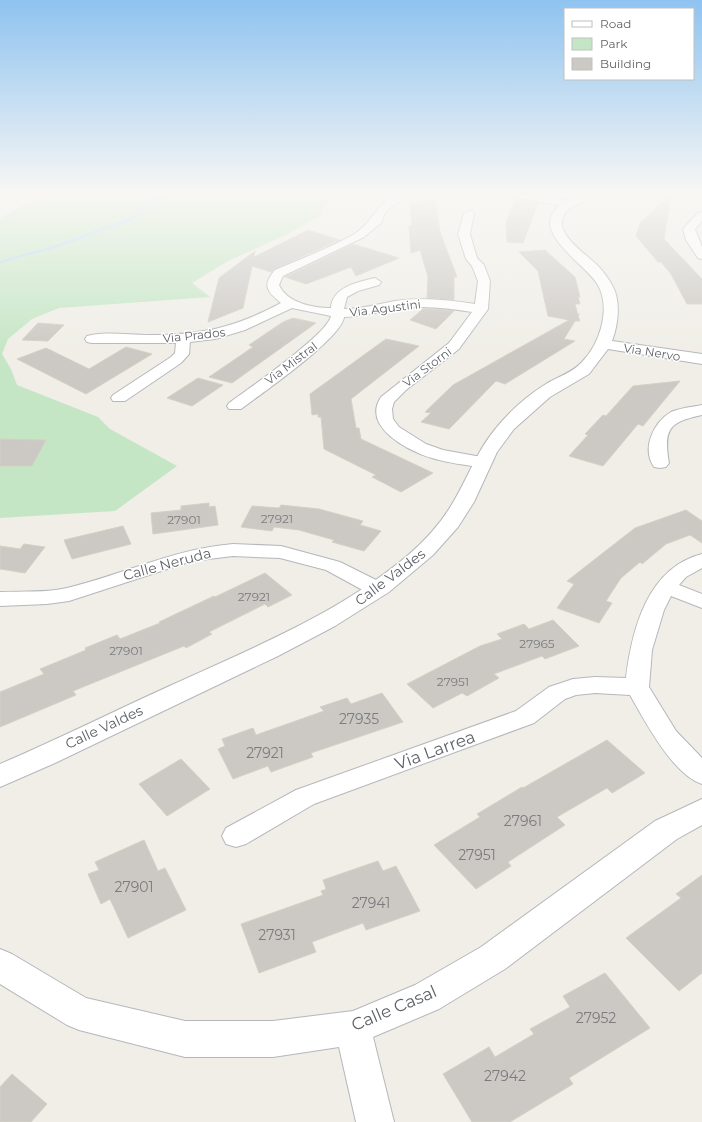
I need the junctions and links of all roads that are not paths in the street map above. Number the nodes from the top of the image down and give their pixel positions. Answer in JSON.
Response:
{"nodes":[{"id":1,"x":334,"y":247,"type":"edge"},
{"id":2,"x":468,"y":247,"type":"edge"},
{"id":3,"x":569,"y":247,"type":"edge"},
{"id":4,"x":695,"y":247,"type":"edge"},
{"id":5,"x":702,"y":255,"type":"edge"},
{"id":6,"x":375,"y":282,"type":"dead end"},
{"id":7,"x":290,"y":304,"type":"junction"},
{"id":8,"x":481,"y":309,"type":"junction"},
{"id":9,"x":338,"y":313,"type":"junction"},
{"id":10,"x":183,"y":338,"type":"junction"},
{"id":11,"x":92,"y":339,"type":"dead end"},
{"id":12,"x":602,"y":344,"type":"junction"},
{"id":13,"x":702,"y":359,"type":"edge"},
{"id":14,"x":120,"y":398,"type":"dead end"},
{"id":15,"x":235,"y":406,"type":"dead end"},
{"id":16,"x":702,"y":410,"type":"edge"},
{"id":17,"x":481,"y":462,"type":"junction"},
{"id":18,"x":660,"y":463,"type":"dead end"},
{"id":19,"x":702,"y":560,"type":"edge"},
{"id":20,"x":664,"y":588,"type":"junction"},
{"id":21,"x":377,"y":589,"type":"junction"},
{"id":22,"x":0,"y":599,"type":"edge"},
{"id":23,"x":702,"y":601,"type":"edge"},
{"id":24,"x":637,"y":687,"type":"junction"},
{"id":25,"x":702,"y":774,"type":"edge"},
{"id":26,"x":0,"y":776,"type":"edge"},
{"id":27,"x":702,"y":811,"type":"edge"},
{"id":28,"x":236,"y":836,"type":"dead end"},
{"id":29,"x":0,"y":965,"type":"edge"},
{"id":30,"x":353,"y":1028,"type":"junction"},
{"id":31,"x":375,"y":1122,"type":"edge"}],
"edges":[{"from":1,"to":7,"type":"street","name":"Via Agustini"},
{"from":2,"to":8,"type":"street"},
{"from":3,"to":12,"type":"street","name":"Calle Valdes"},
{"from":4,"to":5,"type":"street"},
{"from":6,"to":9,"type":"street","name":"Via Mistral"},
{"from":7,"to":9,"type":"street","name":"Via Agustini"},
{"from":7,"to":10,"type":"street","name":"Via Prados"},
{"from":8,"to":9,"type":"street","name":"Via Agustini"},
{"from":8,"to":17,"type":"street","name":"Via Storni"},
{"from":9,"to":15,"type":"street","name":"Via Mistral"},
{"from":10,"to":11,"type":"street","name":"Via Prados"},
{"from":10,"to":14,"type":"street"},
{"from":12,"to":13,"type":"street","name":"Via Nervo"},
{"from":12,"to":17,"type":"street","name":"Calle Valdes"},
{"from":16,"to":18,"type":"street"},
{"from":17,"to":21,"type":"street","name":"Calle Valdes"},
{"from":19,"to":20,"type":"street"},
{"from":20,"to":23,"type":"street"},
{"from":20,"to":24,"type":"street"},
{"from":21,"to":22,"type":"street","name":"Calle Neruda"},
{"from":21,"to":26,"type":"street","name":"Calle Valdes"},
{"from":24,"to":25,"type":"street"},
{"from":24,"to":28,"type":"street","name":"Via Larrea"},
{"from":27,"to":30,"type":"street","name":"Calle Casal"},
{"from":29,"to":30,"type":"street","name":"Calle Casal"},
{"from":30,"to":31,"type":"street"}]}
